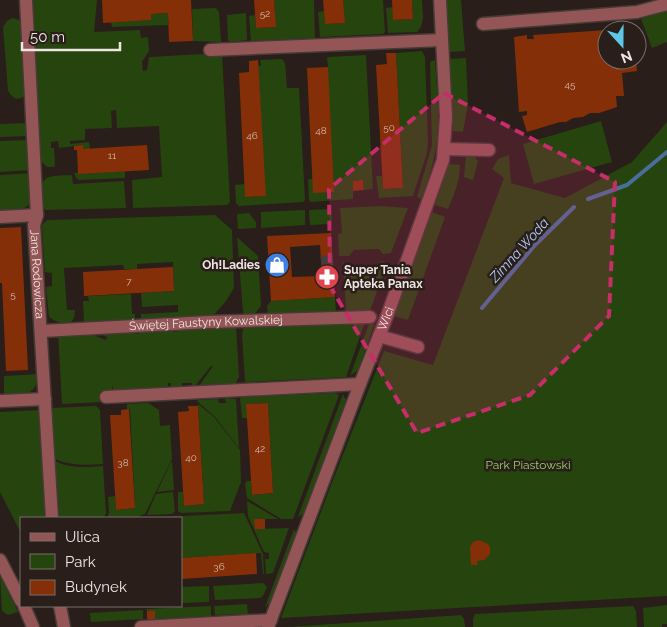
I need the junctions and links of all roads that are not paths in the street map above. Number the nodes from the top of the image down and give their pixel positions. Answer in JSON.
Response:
{"nodes":[{"id":1,"x":26,"y":0,"type":"edge"},
{"id":2,"x":440,"y":0,"type":"edge"},
{"id":3,"x":667,"y":4,"type":"edge"},
{"id":4,"x":484,"y":24,"type":"dead end"},
{"id":5,"x":442,"y":40,"type":"junction"},
{"id":6,"x":210,"y":50,"type":"dead end"},
{"id":7,"x":444,"y":149,"type":"junction"},
{"id":8,"x":489,"y":150,"type":"dead end"},
{"id":9,"x":37,"y":215,"type":"junction"},
{"id":10,"x":0,"y":217,"type":"edge"},
{"id":11,"x":370,"y":317,"type":"dead end"},
{"id":12,"x":42,"y":331,"type":"junction"},
{"id":13,"x":379,"y":336,"type":"junction"},
{"id":14,"x":418,"y":347,"type":"dead end"},
{"id":15,"x":360,"y":384,"type":"junction"},
{"id":16,"x":106,"y":397,"type":"dead end"},
{"id":17,"x":45,"y":399,"type":"junction"},
{"id":18,"x":0,"y":401,"type":"edge"},
{"id":19,"x":52,"y":517,"type":"edge"},
{"id":20,"x":0,"y":560,"type":"edge"},
{"id":21,"x":20,"y":599,"type":"edge"},
{"id":22,"x":24,"y":607,"type":"edge"},
{"id":23,"x":60,"y":607,"type":"edge"},
{"id":24,"x":270,"y":623,"type":"edge"},
{"id":25,"x":33,"y":627,"type":"edge"},
{"id":26,"x":64,"y":627,"type":"edge"},
{"id":27,"x":141,"y":627,"type":"edge"}],
"edges":[{"from":1,"to":9,"type":"street","name":"Jana Rodowicza"},
{"from":2,"to":5,"type":"street","name":"Wici"},
{"from":3,"to":4,"type":"street"},
{"from":5,"to":6,"type":"street"},
{"from":5,"to":7,"type":"street","name":"Wici"},
{"from":7,"to":8,"type":"street"},
{"from":7,"to":13,"type":"street","name":"Wici"},
{"from":9,"to":10,"type":"street"},
{"from":9,"to":12,"type":"street","name":"Jana Rodowicza"},
{"from":11,"to":12,"type":"street","name":"Świętej Faustyny Kowalskiej"},
{"from":12,"to":17,"type":"street","name":"Jana Rodowicza"},
{"from":13,"to":14,"type":"street"},
{"from":13,"to":15,"type":"street","name":"Wici"},
{"from":15,"to":16,"type":"street"},
{"from":15,"to":24,"type":"street","name":"Wici"},
{"from":17,"to":18,"type":"street"},
{"from":17,"to":19,"type":"street","name":"Jana Rodowicza"},
{"from":20,"to":21,"type":"street"},
{"from":22,"to":25,"type":"street"},
{"from":23,"to":26,"type":"street"},
{"from":24,"to":27,"type":"street"}]}
